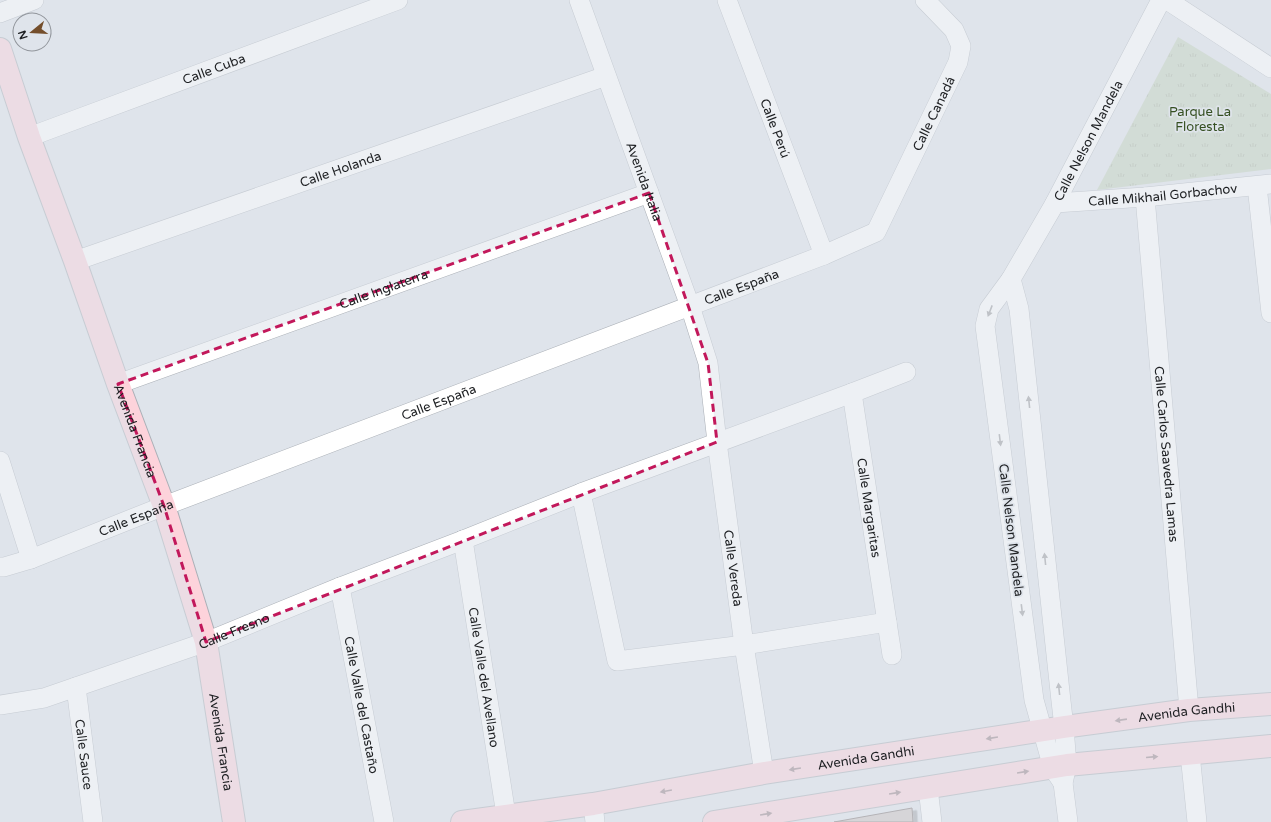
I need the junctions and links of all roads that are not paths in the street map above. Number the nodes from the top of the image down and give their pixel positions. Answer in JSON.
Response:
{"nodes":[{"id":1,"x":34,"y":0,"type":"edge"},
{"id":2,"x":398,"y":0,"type":"edge"},
{"id":3,"x":579,"y":0,"type":"edge"},
{"id":4,"x":727,"y":0,"type":"edge"},
{"id":5,"x":925,"y":0,"type":"edge"},
{"id":6,"x":1161,"y":0,"type":"edge"},
{"id":7,"x":1167,"y":0,"type":"edge"},
{"id":8,"x":0,"y":14,"type":"edge"},
{"id":9,"x":0,"y":49,"type":"edge"},
{"id":10,"x":1271,"y":68,"type":"edge"},
{"id":11,"x":606,"y":76,"type":"junction"},
{"id":12,"x":29,"y":137,"type":"junction"},
{"id":13,"x":1264,"y":185,"type":"edge"},
{"id":14,"x":649,"y":193,"type":"junction"},
{"id":15,"x":1145,"y":197,"type":"junction"},
{"id":16,"x":1055,"y":203,"type":"junction"},
{"id":17,"x":876,"y":232,"type":"joint"},
{"id":18,"x":824,"y":255,"type":"junction"},
{"id":19,"x":75,"y":261,"type":"junction"},
{"id":20,"x":1011,"y":279,"type":"junction"},
{"id":21,"x":690,"y":306,"type":"junction"},
{"id":22,"x":1271,"y":313,"type":"edge"},
{"id":23,"x":708,"y":363,"type":"joint"},
{"id":24,"x":906,"y":372,"type":"dead end"},
{"id":25,"x":118,"y":384,"type":"junction"},
{"id":26,"x":852,"y":393,"type":"junction"},
{"id":27,"x":717,"y":442,"type":"junction"},
{"id":28,"x":0,"y":461,"type":"edge"},
{"id":29,"x":581,"y":493,"type":"junction"},
{"id":30,"x":164,"y":506,"type":"junction"},
{"id":31,"x":462,"y":540,"type":"junction"},
{"id":32,"x":31,"y":559,"type":"junction"},
{"id":33,"x":0,"y":567,"type":"edge"},
{"id":34,"x":340,"y":587,"type":"junction"},
{"id":35,"x":887,"y":622,"type":"junction"},
{"id":36,"x":206,"y":642,"type":"junction"},
{"id":37,"x":744,"y":645,"type":"junction"},
{"id":38,"x":892,"y":655,"type":"dead end"},
{"id":39,"x":76,"y":687,"type":"junction"},
{"id":40,"x":1271,"y":704,"type":"edge"},
{"id":41,"x":0,"y":705,"type":"edge"},
{"id":42,"x":1189,"y":710,"type":"junction"},
{"id":43,"x":1064,"y":727,"type":"junction"},
{"id":44,"x":1042,"y":731,"type":"junction"},
{"id":45,"x":1271,"y":746,"type":"edge"},
{"id":46,"x":1190,"y":754,"type":"junction"},
{"id":47,"x":1061,"y":772,"type":"junction"},
{"id":48,"x":764,"y":773,"type":"junction"},
{"id":49,"x":928,"y":788,"type":"junction"},
{"id":50,"x":594,"y":813,"type":"edge"},
{"id":51,"x":506,"y":815,"type":"junction"},
{"id":52,"x":93,"y":822,"type":"edge"},
{"id":53,"x":234,"y":822,"type":"edge"},
{"id":54,"x":384,"y":822,"type":"edge"},
{"id":55,"x":462,"y":822,"type":"edge"},
{"id":56,"x":714,"y":822,"type":"edge"},
{"id":57,"x":932,"y":822,"type":"edge"},
{"id":58,"x":1068,"y":822,"type":"edge"},
{"id":59,"x":1197,"y":822,"type":"edge"}],
"edges":[{"from":1,"to":8,"type":"street"},
{"from":2,"to":12,"type":"street","name":"Calle Cuba"},
{"from":3,"to":11,"type":"street","name":"Avenida Italia"},
{"from":4,"to":18,"type":"street","name":"Calle Perú"},
{"from":5,"to":17,"type":"street","name":"Calle Canadá"},
{"from":6,"to":16,"type":"street","name":"Calle Nelson Mandela"},
{"from":7,"to":10,"type":"street"},
{"from":9,"to":12,"type":"street","name":"Avenida Francia"},
{"from":11,"to":14,"type":"street","name":"Avenida Italia"},
{"from":11,"to":19,"type":"street","name":"Calle Holanda"},
{"from":12,"to":19,"type":"street","name":"Avenida Francia"},
{"from":13,"to":15,"type":"street","name":"Calle Mikhail Gorbachov"},
{"from":13,"to":22,"type":"street"},
{"from":14,"to":21,"type":"street","name":"Avenida Italia"},
{"from":14,"to":25,"type":"street","name":"Calle Inglaterra"},
{"from":15,"to":16,"type":"street","name":"Calle Mikhail Gorbachov"},
{"from":15,"to":42,"type":"street","name":"Calle Carlos Saavedra Lamas"},
{"from":16,"to":20,"type":"street","name":"Calle Nelson Mandela"},
{"from":17,"to":18,"type":"street","name":"Calle España"},
{"from":18,"to":21,"type":"street","name":"Calle España"},
{"from":19,"to":25,"type":"street","name":"Avenida Francia"},
{"from":43,"to":20,"type":"street","name":"Calle Nelson Mandela","one_way":true},
{"from":20,"to":44,"type":"street","name":"Calle Nelson Mandela","one_way":true},
{"from":21,"to":23,"type":"street","name":"Avenida Italia"},
{"from":21,"to":30,"type":"street","name":"Calle España"},
{"from":23,"to":27,"type":"street","name":"Calle Vereda"},
{"from":24,"to":26,"type":"street","name":"Calle Fresno"},
{"from":25,"to":30,"type":"street","name":"Avenida Francia"},
{"from":26,"to":27,"type":"street","name":"Calle Fresno"},
{"from":26,"to":35,"type":"street","name":"Calle Margaritas"},
{"from":27,"to":29,"type":"street","name":"Calle Fresno"},
{"from":27,"to":37,"type":"street","name":"Calle Vereda"},
{"from":28,"to":32,"type":"street"},
{"from":29,"to":31,"type":"street","name":"Calle Fresno"},
{"from":29,"to":37,"type":"street"},
{"from":30,"to":32,"type":"street","name":"Calle España"},
{"from":30,"to":36,"type":"street","name":"Avenida Francia"},
{"from":31,"to":34,"type":"street","name":"Calle Fresno"},
{"from":31,"to":51,"type":"street","name":"Calle Valle del Avellano"},
{"from":32,"to":33,"type":"street","name":"Calle España"},
{"from":34,"to":36,"type":"street","name":"Calle Fresno"},
{"from":34,"to":54,"type":"street","name":"Calle Valle del Castaño"},
{"from":35,"to":37,"type":"street"},
{"from":35,"to":38,"type":"street","name":"Calle Margaritas"},
{"from":36,"to":39,"type":"street","name":"Calle Fresno"},
{"from":36,"to":53,"type":"street","name":"Avenida Francia"},
{"from":37,"to":48,"type":"street","name":"Calle Vereda"},
{"from":39,"to":41,"type":"street","name":"Calle Fresno"},
{"from":39,"to":52,"type":"street","name":"Calle Sauce"},
{"from":40,"to":42,"type":"street","name":"Avenida Gandhi"},
{"from":42,"to":43,"type":"street","name":"Avenida Gandhi","one_way":true},
{"from":43,"to":44,"type":"street","name":"Avenida Gandhi"},
{"from":43,"to":47,"type":"street","name":"Calle Nelson Mandela"},
{"from":44,"to":47,"type":"street","name":"Calle Nelson Mandela"},
{"from":44,"to":48,"type":"street","name":"Avenida Gandhi","one_way":true},
{"from":45,"to":46,"type":"street"},
{"from":47,"to":46,"type":"street","one_way":true},
{"from":46,"to":59,"type":"street"},
{"from":49,"to":47,"type":"street","one_way":true},
{"from":47,"to":58,"type":"street","name":"Calle Nelson Mandela"},
{"from":48,"to":50,"type":"street","name":"Avenida Gandhi","one_way":true},
{"from":56,"to":49,"type":"street","one_way":true},
{"from":49,"to":57,"type":"street"},
{"from":50,"to":51,"type":"street","name":"Avenida Gandhi"},
{"from":51,"to":55,"type":"street","name":"Avenida Gandhi"}]}
